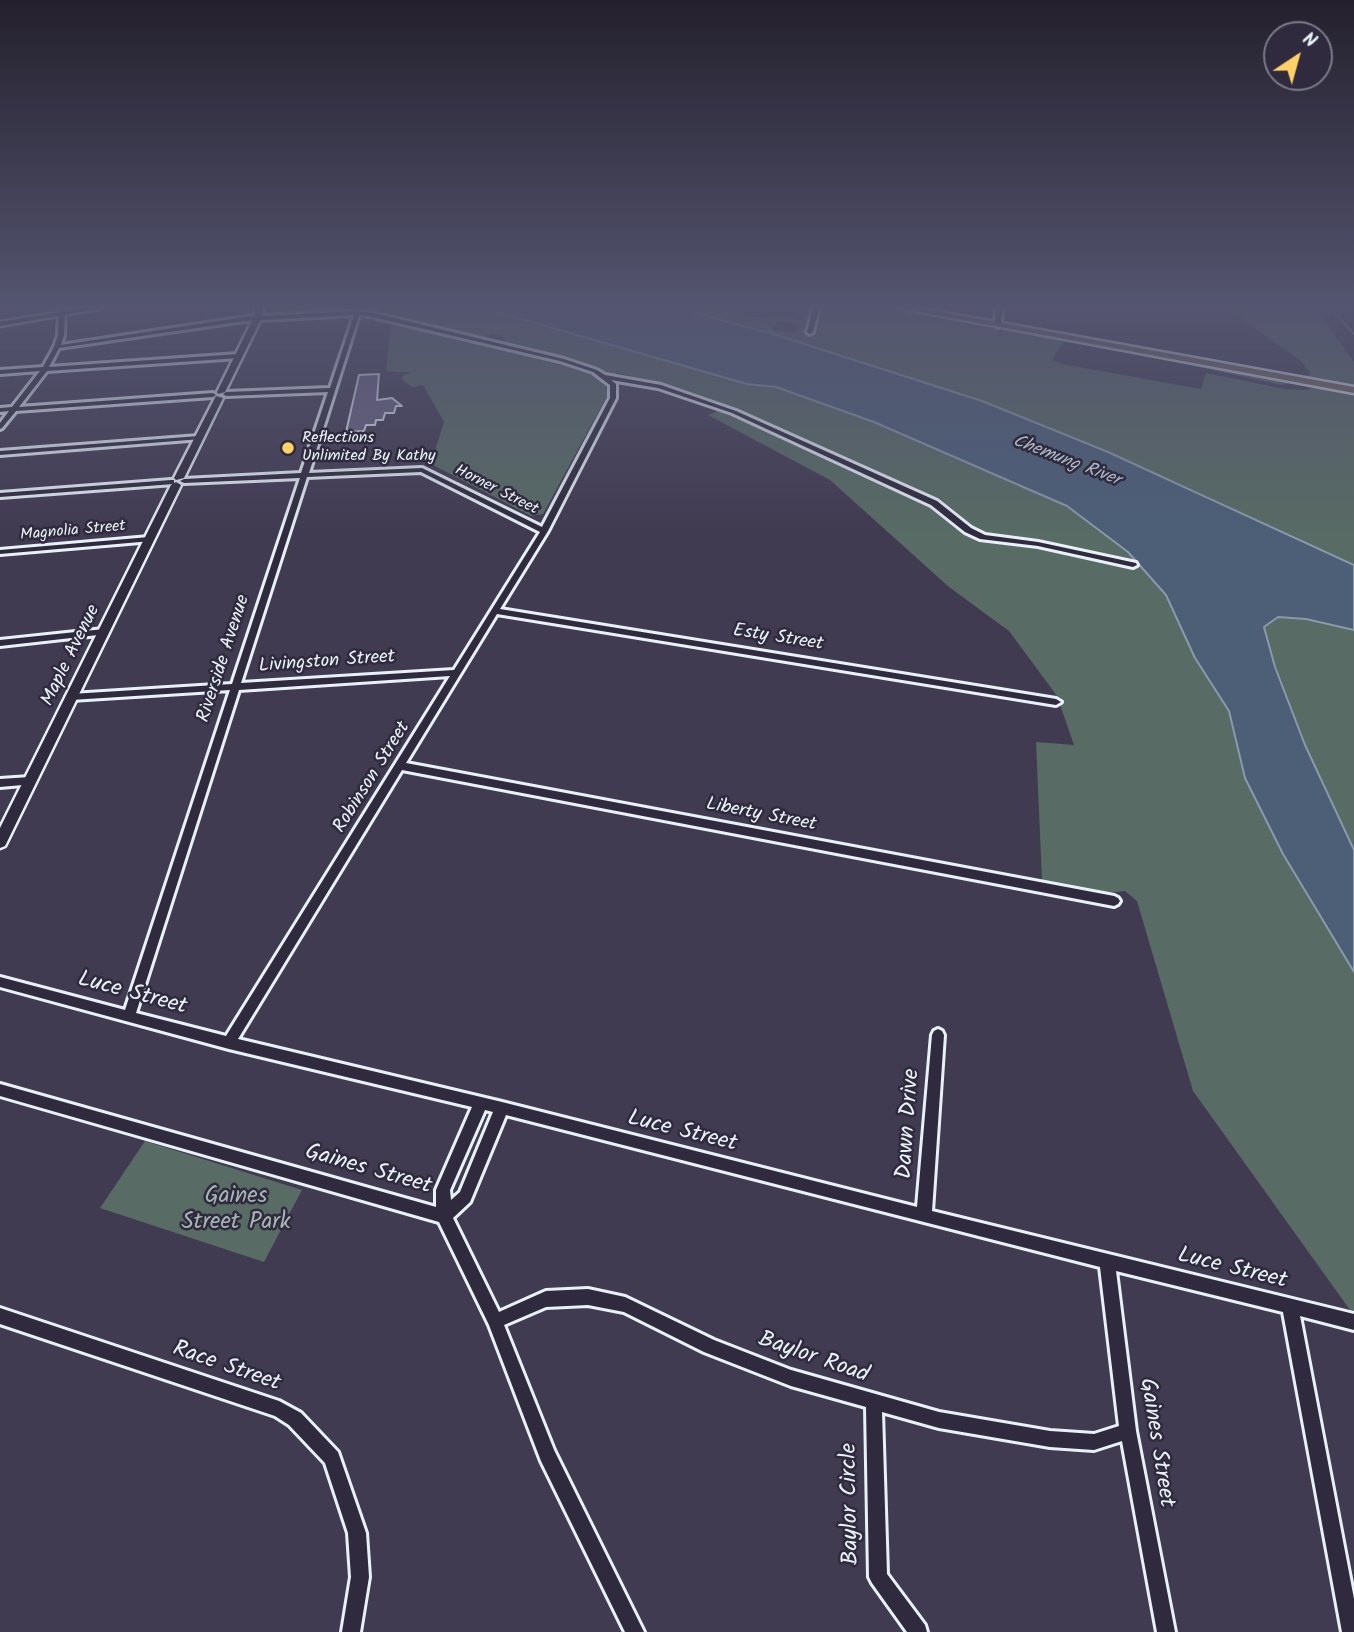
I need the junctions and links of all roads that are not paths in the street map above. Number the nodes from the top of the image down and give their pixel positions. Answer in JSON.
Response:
{"nodes":[{"id":1,"x":33,"y":384,"type":"edge"},
{"id":2,"x":225,"y":384,"type":"edge"},
{"id":3,"x":332,"y":384,"type":"edge"},
{"id":4,"x":613,"y":384,"type":"edge"},
{"id":5,"x":648,"y":384,"type":"edge"},
{"id":6,"x":1322,"y":384,"type":"edge"},
{"id":7,"x":330,"y":390,"type":"junction"},
{"id":8,"x":1354,"y":390,"type":"edge"},
{"id":9,"x":220,"y":395,"type":"junction"},
{"id":10,"x":14,"y":409,"type":"junction"},
{"id":11,"x":0,"y":410,"type":"edge"},
{"id":12,"x":0,"y":427,"type":"edge"},
{"id":13,"x":199,"y":438,"type":"junction"},
{"id":14,"x":0,"y":453,"type":"edge"},
{"id":15,"x":303,"y":475,"type":"junction"},
{"id":16,"x":178,"y":481,"type":"junction"},
{"id":17,"x":0,"y":495,"type":"edge"},
{"id":18,"x":544,"y":531,"type":"junction"},
{"id":19,"x":149,"y":540,"type":"junction"},
{"id":20,"x":0,"y":552,"type":"edge"},
{"id":21,"x":1133,"y":565,"type":"dead end"},
{"id":22,"x":494,"y":611,"type":"junction"},
{"id":23,"x":104,"y":632,"type":"junction"},
{"id":24,"x":0,"y":643,"type":"edge"},
{"id":25,"x":458,"y":673,"type":"junction"},
{"id":26,"x":235,"y":687,"type":"junction"},
{"id":27,"x":71,"y":697,"type":"junction"},
{"id":28,"x":1056,"y":702,"type":"dead end"},
{"id":29,"x":401,"y":766,"type":"junction"},
{"id":30,"x":30,"y":781,"type":"junction"},
{"id":31,"x":0,"y":783,"type":"edge"},
{"id":32,"x":0,"y":842,"type":"edge"},
{"id":33,"x":1114,"y":901,"type":"dead end"},
{"id":34,"x":0,"y":982,"type":"edge"},
{"id":35,"x":129,"y":1016,"type":"junction"},
{"id":36,"x":938,"y":1035,"type":"dead end"},
{"id":37,"x":229,"y":1042,"type":"junction"},
{"id":38,"x":0,"y":1090,"type":"edge"},
{"id":39,"x":481,"y":1103,"type":"junction"},
{"id":40,"x":502,"y":1108,"type":"junction"},
{"id":41,"x":444,"y":1216,"type":"junction"},
{"id":42,"x":924,"y":1216,"type":"junction"},
{"id":43,"x":1107,"y":1260,"type":"junction"},
{"id":44,"x":1290,"y":1306,"type":"junction"},
{"id":45,"x":0,"y":1316,"type":"edge"},
{"id":46,"x":495,"y":1321,"type":"junction"},
{"id":47,"x":1354,"y":1322,"type":"edge"},
{"id":48,"x":874,"y":1404,"type":"junction"},
{"id":49,"x":1128,"y":1431,"type":"junction"},
{"id":50,"x":351,"y":1632,"type":"edge"},
{"id":51,"x":635,"y":1632,"type":"edge"},
{"id":52,"x":918,"y":1632,"type":"edge"},
{"id":53,"x":1166,"y":1632,"type":"edge"},
{"id":54,"x":1352,"y":1632,"type":"edge"}],
"edges":[{"from":1,"to":10,"type":"street"},
{"from":2,"to":9,"type":"main road","name":"Maple Avenue"},
{"from":3,"to":7,"type":"street","name":"Riverside Avenue"},
{"from":4,"to":18,"type":"street","name":"Robinson Street"},
{"from":5,"to":21,"type":"street"},
{"from":6,"to":8,"type":"main road"},
{"from":7,"to":9,"type":"street"},
{"from":7,"to":15,"type":"street","name":"Riverside Avenue"},
{"from":9,"to":10,"type":"street"},
{"from":9,"to":13,"type":"main road","name":"Maple Avenue"},
{"from":10,"to":11,"type":"street"},
{"from":10,"to":12,"type":"street"},
{"from":13,"to":14,"type":"street"},
{"from":13,"to":16,"type":"main road","name":"Maple Avenue"},
{"from":15,"to":16,"type":"street","name":"Horner Street"},
{"from":15,"to":18,"type":"street","name":"Horner Street"},
{"from":15,"to":26,"type":"street","name":"Riverside Avenue"},
{"from":16,"to":17,"type":"street","name":"Horner Street"},
{"from":16,"to":19,"type":"main road","name":"Maple Avenue"},
{"from":18,"to":22,"type":"street","name":"Robinson Street"},
{"from":19,"to":20,"type":"street","name":"Magnolia Street"},
{"from":19,"to":23,"type":"main road","name":"Maple Avenue"},
{"from":22,"to":25,"type":"street","name":"Robinson Street"},
{"from":22,"to":28,"type":"street","name":"Esty Street"},
{"from":23,"to":24,"type":"street"},
{"from":23,"to":27,"type":"main road","name":"Maple Avenue"},
{"from":25,"to":26,"type":"street","name":"Livingston Street"},
{"from":25,"to":29,"type":"street","name":"Robinson Street"},
{"from":26,"to":27,"type":"street","name":"Livingston Street"},
{"from":26,"to":35,"type":"street","name":"Riverside Avenue"},
{"from":27,"to":30,"type":"main road","name":"Maple Avenue"},
{"from":29,"to":33,"type":"street","name":"Liberty Street"},
{"from":29,"to":37,"type":"street","name":"Robinson Street"},
{"from":30,"to":31,"type":"street"},
{"from":30,"to":32,"type":"main road","name":"Maple Avenue"},
{"from":34,"to":35,"type":"street","name":"Luce Street"},
{"from":35,"to":37,"type":"street","name":"Luce Street"},
{"from":36,"to":42,"type":"street","name":"Dawn Drive"},
{"from":37,"to":39,"type":"street","name":"Luce Street"},
{"from":38,"to":41,"type":"street","name":"Gaines Street"},
{"from":39,"to":40,"type":"street","name":"Luce Street"},
{"from":39,"to":41,"type":"street"},
{"from":40,"to":41,"type":"street"},
{"from":40,"to":42,"type":"street","name":"Luce Street"},
{"from":41,"to":46,"type":"street","name":"Gaines Street"},
{"from":42,"to":43,"type":"street","name":"Luce Street"},
{"from":43,"to":44,"type":"street","name":"Luce Street"},
{"from":43,"to":49,"type":"street","name":"Gaines Street"},
{"from":44,"to":47,"type":"street","name":"Luce Street"},
{"from":44,"to":54,"type":"street"},
{"from":45,"to":50,"type":"street","name":"Race Street"},
{"from":46,"to":48,"type":"street","name":"Baylor Road"},
{"from":46,"to":51,"type":"street","name":"Gaines Street"},
{"from":48,"to":49,"type":"street","name":"Baylor Road"},
{"from":48,"to":52,"type":"street","name":"Baylor Circle"},
{"from":49,"to":53,"type":"street","name":"Gaines Street"}]}
